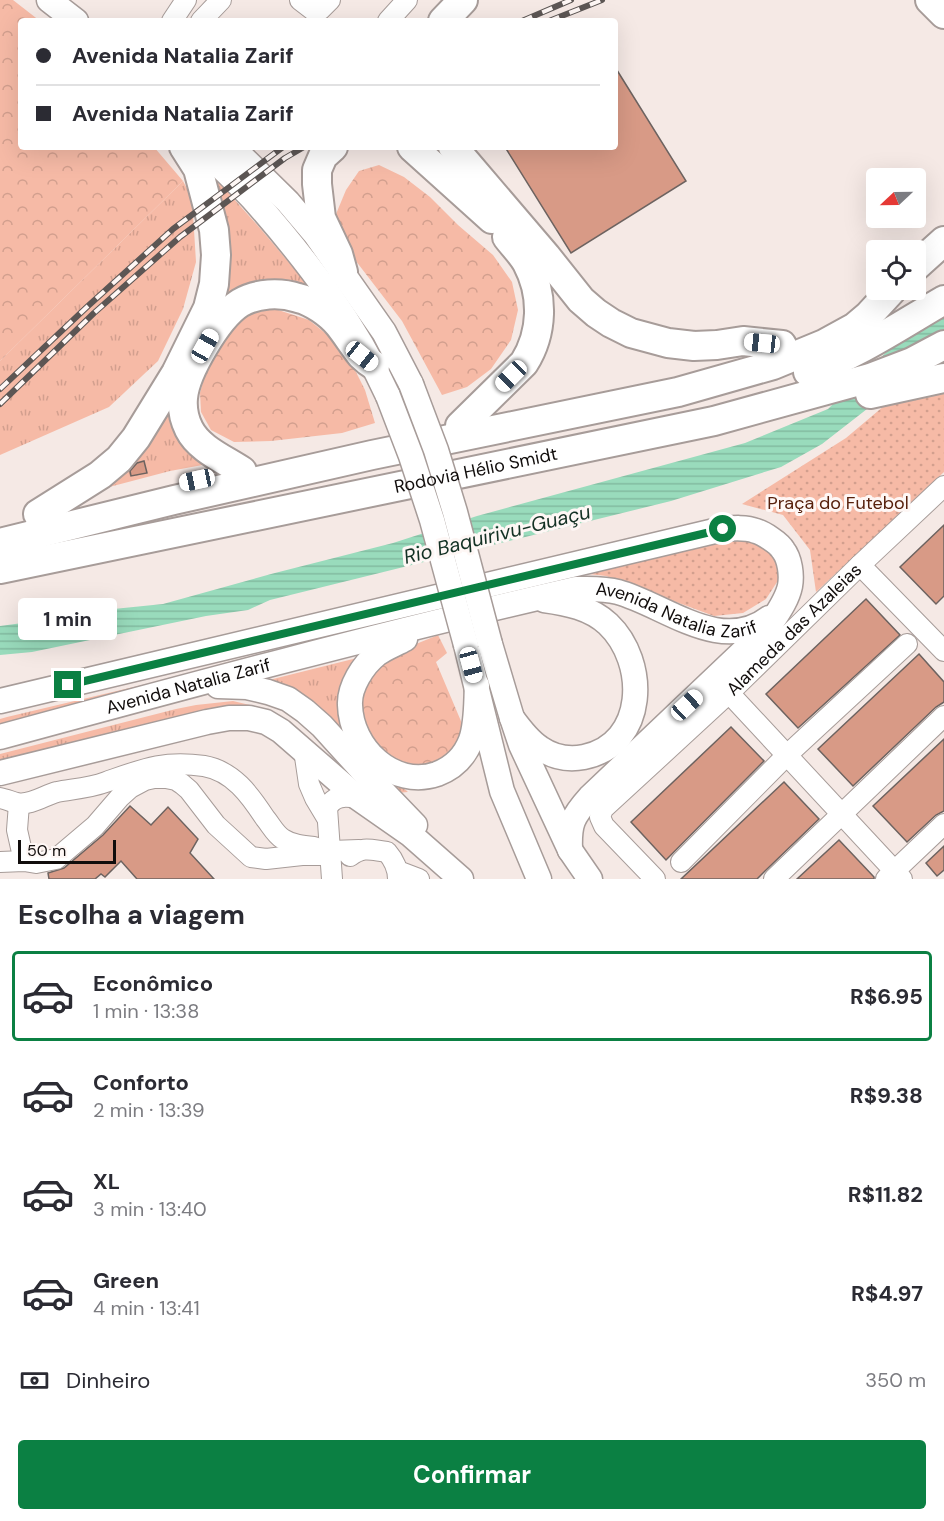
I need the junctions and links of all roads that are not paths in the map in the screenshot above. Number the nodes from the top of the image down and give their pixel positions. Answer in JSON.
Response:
{"nodes":[{"id":1,"x":49,"y":0,"type":"edge"},
{"id":2,"x":186,"y":0,"type":"edge"},
{"id":3,"x":221,"y":0,"type":"edge"},
{"id":4,"x":300,"y":0,"type":"edge"},
{"id":5,"x":330,"y":0,"type":"edge"},
{"id":6,"x":407,"y":0,"type":"edge"},
{"id":7,"x":464,"y":0,"type":"edge"},
{"id":8,"x":930,"y":0,"type":"edge"},
{"id":9,"x":944,"y":15,"type":"edge"},
{"id":10,"x":72,"y":18,"type":"edge"},
{"id":11,"x":174,"y":18,"type":"edge"},
{"id":12,"x":204,"y":18,"type":"edge"},
{"id":13,"x":391,"y":18,"type":"edge"},
{"id":14,"x":446,"y":18,"type":"edge"},
{"id":15,"x":456,"y":18,"type":"edge"},
{"id":16,"x":186,"y":150,"type":"edge"},
{"id":17,"x":204,"y":150,"type":"edge"},
{"id":18,"x":330,"y":150,"type":"edge"},
{"id":19,"x":415,"y":150,"type":"edge"},
{"id":20,"x":434,"y":150,"type":"edge"},
{"id":21,"x":456,"y":150,"type":"edge"},
{"id":22,"x":246,"y":152,"type":"edge"},
{"id":23,"x":492,"y":219,"type":"junction"},
{"id":24,"x":944,"y":241,"type":"edge"},
{"id":25,"x":926,"y":257,"type":"edge"},
{"id":26,"x":343,"y":272,"type":"junction"},
{"id":27,"x":866,"y":298,"type":"edge"},
{"id":28,"x":883,"y":300,"type":"edge"},
{"id":29,"x":944,"y":300,"type":"edge"},
{"id":30,"x":782,"y":345,"type":"junction"},
{"id":31,"x":944,"y":345,"type":"edge"},
{"id":32,"x":375,"y":366,"type":"junction"},
{"id":33,"x":944,"y":378,"type":"edge"},
{"id":34,"x":707,"y":422,"type":"junction"},
{"id":35,"x":460,"y":426,"type":"junction"},
{"id":36,"x":523,"y":439,"type":"junction"},
{"id":37,"x":372,"y":455,"type":"junction"},
{"id":38,"x":242,"y":471,"type":"junction"},
{"id":39,"x":944,"y":486,"type":"edge"},
{"id":40,"x":377,"y":490,"type":"junction"},
{"id":41,"x":38,"y":514,"type":"junction"},
{"id":42,"x":0,"y":523,"type":"edge"},
{"id":43,"x":0,"y":543,"type":"edge"},
{"id":44,"x":860,"y":565,"type":"junction"},
{"id":45,"x":6,"y":569,"type":"edge"},
{"id":46,"x":533,"y":599,"type":"junction"},
{"id":47,"x":780,"y":610,"type":"junction"},
{"id":48,"x":432,"y":623,"type":"junction"},
{"id":49,"x":273,"y":636,"type":"junction"},
{"id":50,"x":907,"y":644,"type":"dead end"},
{"id":51,"x":944,"y":651,"type":"edge"},
{"id":52,"x":477,"y":685,"type":"junction"},
{"id":53,"x":180,"y":688,"type":"junction"},
{"id":54,"x":729,"y":693,"type":"junction"},
{"id":55,"x":0,"y":701,"type":"edge"},
{"id":56,"x":0,"y":710,"type":"edge"},
{"id":57,"x":944,"y":716,"type":"edge"},
{"id":58,"x":512,"y":718,"type":"junction"},
{"id":59,"x":0,"y":728,"type":"edge"},
{"id":60,"x":0,"y":737,"type":"edge"},
{"id":61,"x":304,"y":750,"type":"junction"},
{"id":62,"x":787,"y":755,"type":"junction"},
{"id":63,"x":207,"y":767,"type":"junction"},
{"id":64,"x":0,"y":773,"type":"edge"},
{"id":65,"x":90,"y":786,"type":"junction"},
{"id":66,"x":189,"y":790,"type":"junction"},
{"id":67,"x":0,"y":798,"type":"edge"},
{"id":68,"x":358,"y":798,"type":"junction"},
{"id":69,"x":19,"y":804,"type":"junction"},
{"id":70,"x":106,"y":812,"type":"junction"},
{"id":71,"x":842,"y":814,"type":"junction"},
{"id":72,"x":327,"y":821,"type":"junction"},
{"id":73,"x":944,"y":824,"type":"edge"},
{"id":74,"x":301,"y":846,"type":"junction"},
{"id":75,"x":359,"y":850,"type":"junction"},
{"id":76,"x":570,"y":850,"type":"junction"},
{"id":77,"x":331,"y":851,"type":"junction"},
{"id":78,"x":24,"y":861,"type":"junction"},
{"id":79,"x":0,"y":862,"type":"edge"},
{"id":80,"x":681,"y":862,"type":"dead end"},
{"id":81,"x":398,"y":875,"type":"edge"},
{"id":82,"x":894,"y":876,"type":"edge"},
{"id":83,"x":334,"y":879,"type":"edge"},
{"id":84,"x":419,"y":879,"type":"edge"},
{"id":85,"x":464,"y":879,"type":"edge"},
{"id":86,"x":539,"y":879,"type":"edge"},
{"id":87,"x":590,"y":879,"type":"edge"},
{"id":88,"x":655,"y":879,"type":"edge"},
{"id":89,"x":774,"y":879,"type":"edge"}],
"edges":[{"from":1,"to":10,"type":"main road"},
{"from":2,"to":11,"type":"street"},
{"from":3,"to":12,"type":"street"},
{"from":4,"to":5,"type":"street"},
{"from":6,"to":13,"type":"street"},
{"from":7,"to":14,"type":"highway"},
{"from":7,"to":15,"type":"highway"},
{"from":8,"to":9,"type":"highway"},
{"from":16,"to":41,"type":"highway"},
{"from":17,"to":32,"type":"main road"},
{"from":18,"to":26,"type":"highway"},
{"from":19,"to":23,"type":"highway"},
{"from":20,"to":23,"type":"highway"},
{"from":21,"to":30,"type":"highway"},
{"from":22,"to":26,"type":"main road"},
{"from":23,"to":35,"type":"highway"},
{"from":24,"to":25,"type":"highway"},
{"from":26,"to":58,"type":"main road","bridge":true},
{"from":27,"to":30,"type":"highway"},
{"from":28,"to":37,"type":"highway","name":"Rodovia Hélio Smidt"},
{"from":29,"to":36,"type":"highway"},
{"from":30,"to":35,"type":"highway"},
{"from":31,"to":34,"type":"highway","name":"Rodovia Hélio Smidt"},
{"from":32,"to":38,"type":"highway"},
{"from":32,"to":52,"type":"main road","bridge":true},
{"from":33,"to":34,"type":"highway"},
{"from":34,"to":40,"type":"highway","name":"Rodovia Hélio Smidt"},
{"from":35,"to":38,"type":"highway"},
{"from":36,"to":37,"type":"highway"},
{"from":36,"to":40,"type":"highway"},
{"from":37,"to":43,"type":"highway","name":"Rodovia Hélio Smidt"},
{"from":38,"to":41,"type":"highway"},
{"from":39,"to":44,"type":"street","name":"Alameda das Azaleias"},
{"from":40,"to":45,"type":"highway","name":"Rodovia Hélio Smidt"},
{"from":41,"to":42,"type":"highway"},
{"from":44,"to":51,"type":"street"},
{"from":44,"to":54,"type":"street","name":"Alameda das Azaleias"},
{"from":46,"to":47,"type":"main road","name":"Avenida Natalia Zarif"},
{"from":46,"to":48,"type":"main road","name":"Avenida Natalia Zarif"},
{"from":46,"to":58,"type":"main road"},
{"from":47,"to":49,"type":"main road","name":"Avenida Natalia Zarif"},
{"from":47,"to":76,"type":"main road"},
{"from":48,"to":52,"type":"main road"},
{"from":48,"to":53,"type":"main road","name":"Avenida Natalia Zarif"},
{"from":49,"to":55,"type":"main road","name":"Avenida Natalia Zarif"},
{"from":49,"to":56,"type":"street"},
{"from":50,"to":62,"type":"street"},
{"from":52,"to":86,"type":"main road"},
{"from":53,"to":59,"type":"street"},
{"from":53,"to":60,"type":"main road","name":"Avenida Natalia Zarif"},
{"from":53,"to":85,"type":"main road"},
{"from":54,"to":62,"type":"street"},
{"from":54,"to":88,"type":"street","name":"Alameda das Azaleias"},
{"from":57,"to":71,"type":"street"},
{"from":58,"to":76,"type":"main road"},
{"from":61,"to":64,"type":"main road"},
{"from":61,"to":68,"type":"main road"},
{"from":61,"to":72,"type":"street"},
{"from":62,"to":71,"type":"street"},
{"from":62,"to":80,"type":"street"},
{"from":63,"to":65,"type":"street"},
{"from":63,"to":66,"type":"street"},
{"from":63,"to":74,"type":"street"},
{"from":65,"to":69,"type":"street"},
{"from":65,"to":70,"type":"street"},
{"from":66,"to":70,"type":"street"},
{"from":66,"to":77,"type":"street"},
{"from":67,"to":69,"type":"street"},
{"from":68,"to":72,"type":"street"},
{"from":68,"to":85,"type":"main road"},
{"from":69,"to":78,"type":"street"},
{"from":70,"to":78,"type":"street"},
{"from":71,"to":82,"type":"street"},
{"from":71,"to":89,"type":"street"},
{"from":72,"to":74,"type":"street"},
{"from":72,"to":77,"type":"street"},
{"from":73,"to":82,"type":"street"},
{"from":74,"to":77,"type":"street"},
{"from":75,"to":77,"type":"street"},
{"from":75,"to":81,"type":"street"},
{"from":75,"to":83,"type":"street"},
{"from":76,"to":87,"type":"main road"},
{"from":77,"to":83,"type":"street"},
{"from":78,"to":79,"type":"street"},
{"from":81,"to":84,"type":"street"}]}
